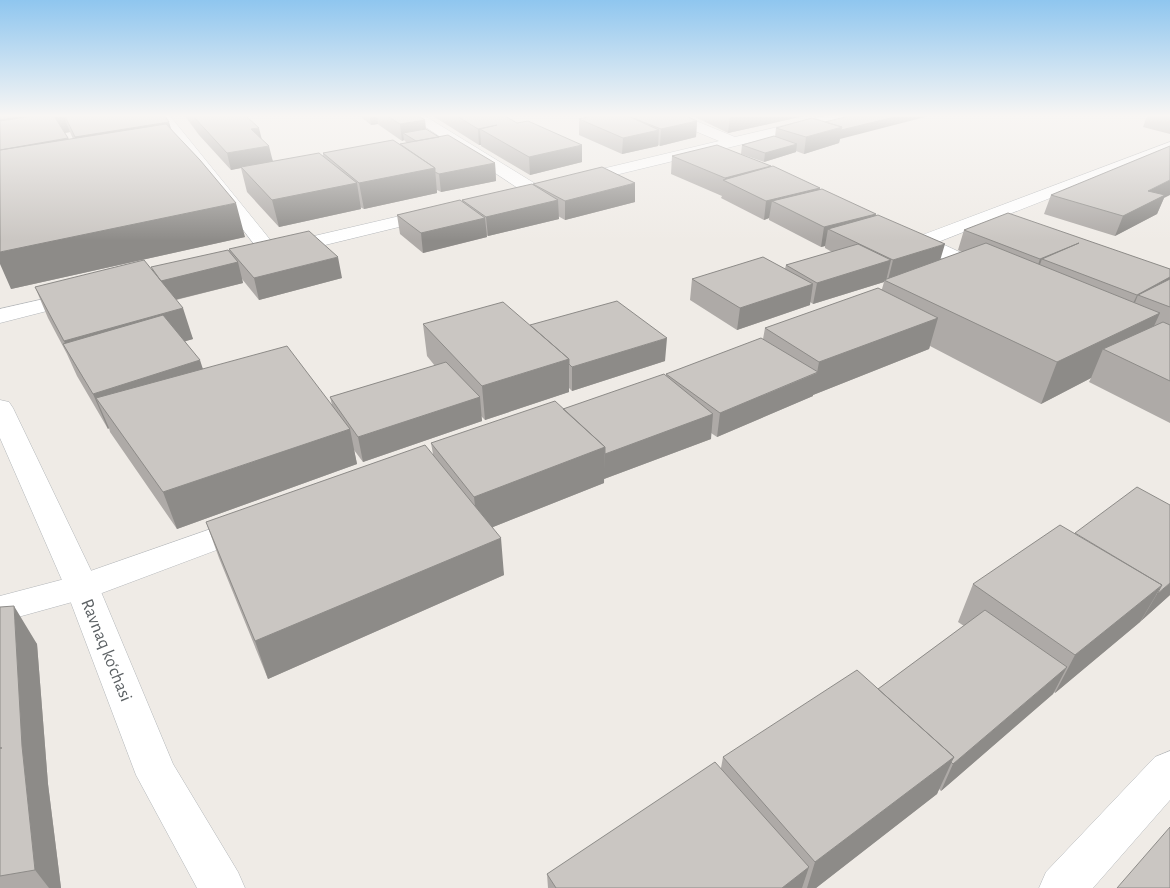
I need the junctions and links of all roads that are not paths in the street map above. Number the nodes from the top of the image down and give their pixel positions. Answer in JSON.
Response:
{"nodes":[{"id":1,"x":196,"y":157,"type":"edge"},
{"id":2,"x":481,"y":157,"type":"edge"},
{"id":3,"x":668,"y":157,"type":"edge"},
{"id":4,"x":1140,"y":157,"type":"edge"},
{"id":5,"x":533,"y":190,"type":"junction"},
{"id":6,"x":505,"y":196,"type":"edge"},
{"id":7,"x":448,"y":210,"type":"edge"},
{"id":8,"x":895,"y":231,"type":"edge"},
{"id":9,"x":922,"y":242,"type":"junction"},
{"id":10,"x":270,"y":252,"type":"junction"},
{"id":11,"x":250,"y":257,"type":"edge"},
{"id":12,"x":968,"y":264,"type":"junction"},
{"id":13,"x":940,"y":274,"type":"edge"},
{"id":14,"x":1003,"y":279,"type":"edge"},
{"id":15,"x":96,"y":293,"type":"edge"},
{"id":16,"x":0,"y":316,"type":"edge"},
{"id":17,"x":0,"y":408,"type":"edge"},
{"id":18,"x":268,"y":519,"type":"edge"},
{"id":19,"x":82,"y":588,"type":"junction"},
{"id":20,"x":0,"y":609,"type":"edge"},
{"id":21,"x":1170,"y":770,"type":"edge"},
{"id":22,"x":210,"y":882,"type":"edge"},
{"id":23,"x":1062,"y":888,"type":"edge"}],
"edges":[{"from":1,"to":10,"type":"street"},
{"from":2,"to":5,"type":"street"},
{"from":3,"to":5,"type":"street"},
{"from":4,"to":9,"type":"street"},
{"from":5,"to":6,"type":"street"},
{"from":7,"to":10,"type":"street"},
{"from":8,"to":9,"type":"street"},
{"from":9,"to":12,"type":"street"},
{"from":10,"to":11,"type":"street"},
{"from":12,"to":13,"type":"street"},
{"from":12,"to":14,"type":"street"},
{"from":15,"to":16,"type":"street"},
{"from":17,"to":19,"type":"street","name":"Ravnaq ko‘chasi"},
{"from":18,"to":19,"type":"street"},
{"from":19,"to":20,"type":"street"},
{"from":19,"to":22,"type":"street","name":"Ravnaq ko‘chasi"},
{"from":21,"to":23,"type":"street"}]}
